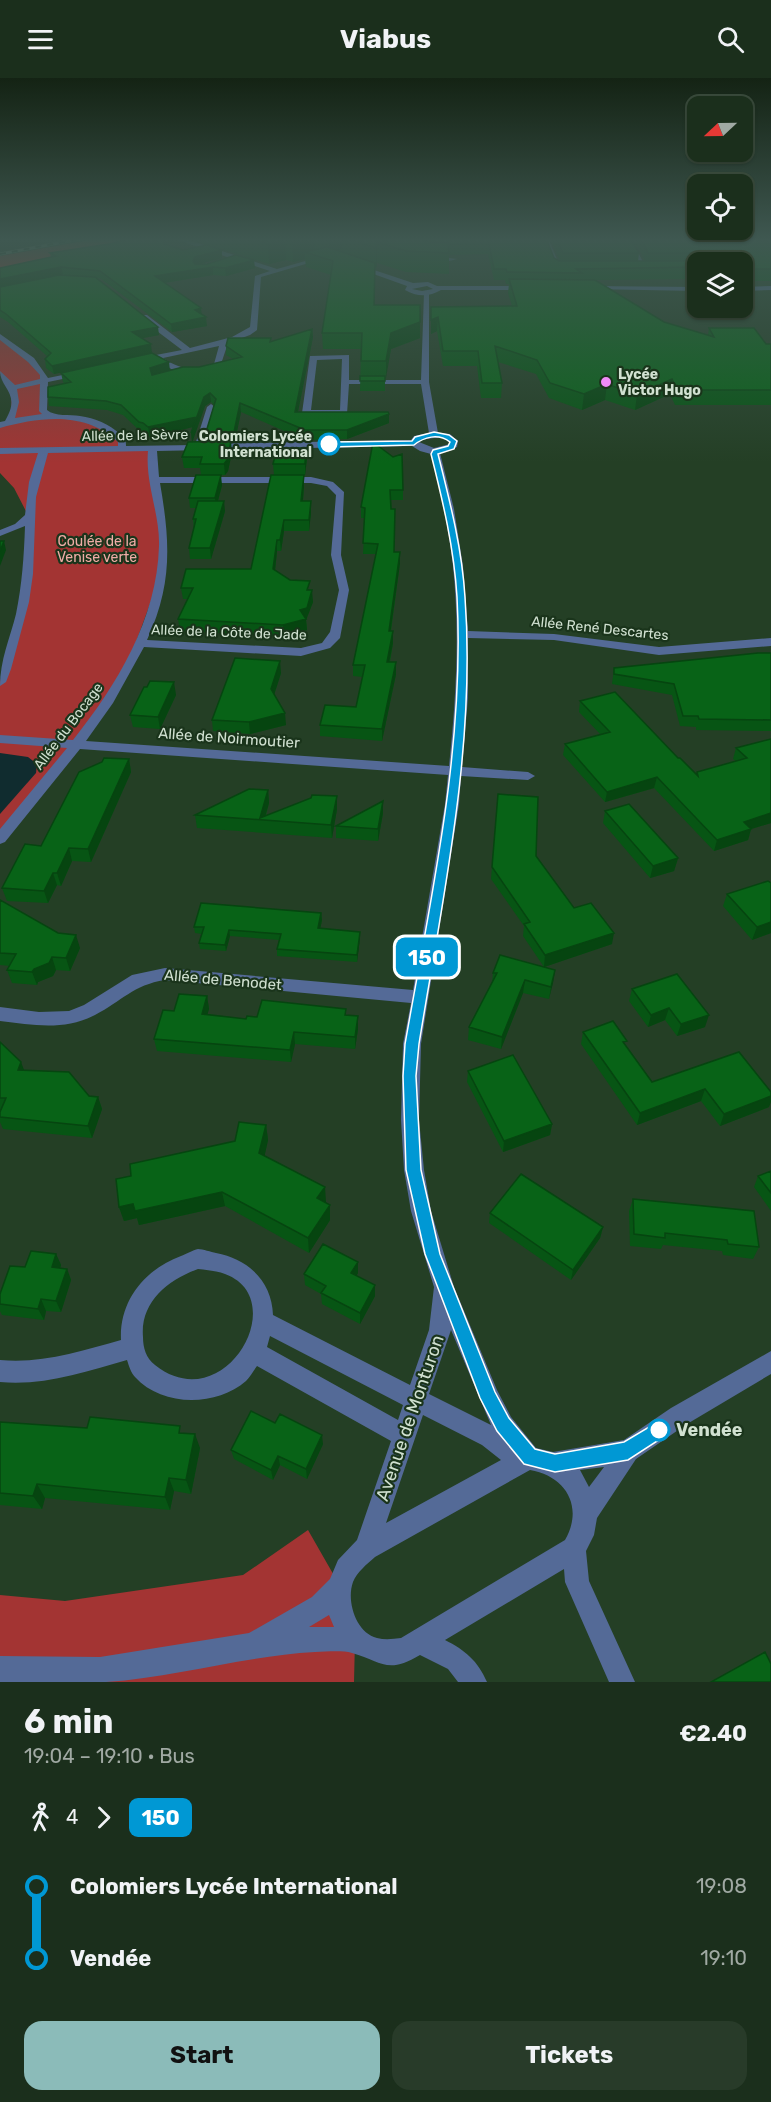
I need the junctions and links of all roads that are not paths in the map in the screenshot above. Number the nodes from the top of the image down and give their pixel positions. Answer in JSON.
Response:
{"nodes":[{"id":1,"x":138,"y":313,"type":"edge"},
{"id":2,"x":255,"y":313,"type":"edge"},
{"id":3,"x":426,"y":313,"type":"edge"},
{"id":4,"x":0,"y":336,"type":"edge"},
{"id":5,"x":224,"y":343,"type":"junction"},
{"id":6,"x":187,"y":350,"type":"junction"},
{"id":7,"x":156,"y":357,"type":"junction"},
{"id":8,"x":132,"y":362,"type":"edge"},
{"id":9,"x":0,"y":372,"type":"edge"},
{"id":10,"x":85,"y":372,"type":"edge"},
{"id":11,"x":46,"y":379,"type":"junction"},
{"id":12,"x":345,"y":382,"type":"junction"},
{"id":13,"x":425,"y":382,"type":"junction"},
{"id":14,"x":12,"y":388,"type":"junction"},
{"id":15,"x":211,"y":406,"type":"edge"},
{"id":16,"x":50,"y":417,"type":"junction"},
{"id":17,"x":4,"y":424,"type":"edge"},
{"id":18,"x":434,"y":435,"type":"junction"},
{"id":19,"x":414,"y":443,"type":"junction"},
{"id":20,"x":199,"y":447,"type":"junction"},
{"id":21,"x":153,"y":448,"type":"junction"},
{"id":22,"x":122,"y":449,"type":"junction"},
{"id":23,"x":44,"y":450,"type":"junction"},
{"id":24,"x":0,"y":451,"type":"edge"},
{"id":25,"x":435,"y":451,"type":"junction"},
{"id":26,"x":154,"y":480,"type":"junction"},
{"id":27,"x":29,"y":517,"type":"junction"},
{"id":28,"x":0,"y":532,"type":"edge"},
{"id":29,"x":462,"y":634,"type":"junction"},
{"id":30,"x":771,"y":642,"type":"edge"},
{"id":31,"x":140,"y":643,"type":"junction"},
{"id":32,"x":0,"y":682,"type":"edge"},
{"id":33,"x":0,"y":739,"type":"edge"},
{"id":34,"x":75,"y":744,"type":"junction"},
{"id":35,"x":456,"y":770,"type":"junction"},
{"id":36,"x":528,"y":776,"type":"dead end"},
{"id":37,"x":0,"y":839,"type":"edge"},
{"id":38,"x":420,"y":998,"type":"junction"},
{"id":39,"x":0,"y":1014,"type":"edge"},
{"id":40,"x":444,"y":1287,"type":"junction"},
{"id":41,"x":264,"y":1322,"type":"junction"},
{"id":42,"x":133,"y":1348,"type":"junction"},
{"id":43,"x":254,"y":1352,"type":"junction"},
{"id":44,"x":771,"y":1362,"type":"edge"},
{"id":45,"x":0,"y":1371,"type":"edge"},
{"id":46,"x":418,"y":1400,"type":"junction"},
{"id":47,"x":405,"y":1436,"type":"junction"},
{"id":48,"x":628,"y":1451,"type":"junction"},
{"id":49,"x":526,"y":1459,"type":"junction"},
{"id":50,"x":555,"y":1463,"type":"junction"},
{"id":51,"x":586,"y":1513,"type":"junction"},
{"id":52,"x":366,"y":1548,"type":"junction"},
{"id":53,"x":574,"y":1549,"type":"junction"},
{"id":54,"x":340,"y":1586,"type":"junction"},
{"id":55,"x":355,"y":1640,"type":"junction"},
{"id":56,"x":422,"y":1642,"type":"junction"},
{"id":57,"x":254,"y":1645,"type":"junction"},
{"id":58,"x":0,"y":1669,"type":"edge"},
{"id":59,"x":474,"y":1682,"type":"edge"},
{"id":60,"x":622,"y":1682,"type":"edge"}],
"edges":[{"from":1,"to":6,"type":"street"},
{"from":2,"to":5,"type":"street"},
{"from":3,"to":13,"type":"street"},
{"from":4,"to":11,"type":"street"},
{"from":5,"to":6,"type":"street"},
{"from":5,"to":7,"type":"street"},
{"from":6,"to":7,"type":"street"},
{"from":7,"to":8,"type":"street"},
{"from":9,"to":14,"type":"street"},
{"from":10,"to":11,"type":"street"},
{"from":11,"to":14,"type":"street"},
{"from":11,"to":16,"type":"street"},
{"from":12,"to":12,"type":"street"},
{"from":12,"to":13,"type":"street"},
{"from":13,"to":18,"type":"street"},
{"from":14,"to":17,"type":"street"},
{"from":15,"to":20,"type":"street"},
{"from":16,"to":17,"type":"street"},
{"from":16,"to":22,"type":"street"},
{"from":18,"to":19,"type":"street"},
{"from":18,"to":25,"type":"street"},
{"from":19,"to":20,"type":"street","name":"Allée de la Sèvre"},
{"from":19,"to":25,"type":"street"},
{"from":20,"to":21,"type":"street","name":"Allée de la Sèvre"},
{"from":21,"to":22,"type":"street","name":"Allée de la Sèvre"},
{"from":21,"to":26,"type":"street","name":"Allée du Bocage"},
{"from":22,"to":23,"type":"street","name":"Allée de la Sèvre"},
{"from":23,"to":24,"type":"street","name":"Allée de la Sèvre"},
{"from":23,"to":27,"type":"street"},
{"from":25,"to":29,"type":"street","name":"Avenue de Monturon"},
{"from":26,"to":31,"type":"street","name":"Allée du Bocage"},
{"from":26,"to":31,"type":"street","name":"Allée de la Côte de Jade"},
{"from":27,"to":28,"type":"street"},
{"from":27,"to":32,"type":"street"},
{"from":29,"to":30,"type":"street","name":"Allée René Descartes"},
{"from":29,"to":35,"type":"street","name":"Avenue de Monturon"},
{"from":31,"to":34,"type":"street","name":"Allée du Bocage"},
{"from":33,"to":34,"type":"street","name":"Allée de Noirmoutier"},
{"from":34,"to":35,"type":"street","name":"Allée de Noirmoutier"},
{"from":34,"to":37,"type":"street","name":"Allée du Bocage"},
{"from":35,"to":36,"type":"street","name":"Allée de Noirmoutier"},
{"from":35,"to":38,"type":"street","name":"Avenue de Monturon"},
{"from":38,"to":39,"type":"street","name":"Allée de Benodet"},
{"from":38,"to":40,"type":"street","name":"Avenue de Monturon"},
{"from":40,"to":46,"type":"street","name":"Avenue de Monturon"},
{"from":40,"to":49,"type":"street","name":"Avenue de Monturon"},
{"from":41,"to":42,"type":"street"},
{"from":41,"to":43,"type":"street"},
{"from":41,"to":46,"type":"street"},
{"from":42,"to":43,"type":"street"},
{"from":42,"to":45,"type":"street"},
{"from":43,"to":47,"type":"street"},
{"from":44,"to":48,"type":"street"},
{"from":46,"to":47,"type":"street","name":"Avenue de Monturon"},
{"from":46,"to":49,"type":"street"},
{"from":47,"to":52,"type":"street","name":"Avenue de Monturon"},
{"from":48,"to":50,"type":"street"},
{"from":48,"to":51,"type":"street"},
{"from":49,"to":50,"type":"street"},
{"from":49,"to":52,"type":"street"},
{"from":50,"to":51,"type":"street"},
{"from":51,"to":53,"type":"street"},
{"from":52,"to":54,"type":"street"},
{"from":53,"to":56,"type":"street"},
{"from":53,"to":60,"type":"street"},
{"from":54,"to":55,"type":"street"},
{"from":54,"to":57,"type":"street"},
{"from":55,"to":56,"type":"street"},
{"from":55,"to":57,"type":"street"},
{"from":56,"to":59,"type":"street"},
{"from":57,"to":58,"type":"street"}]}
